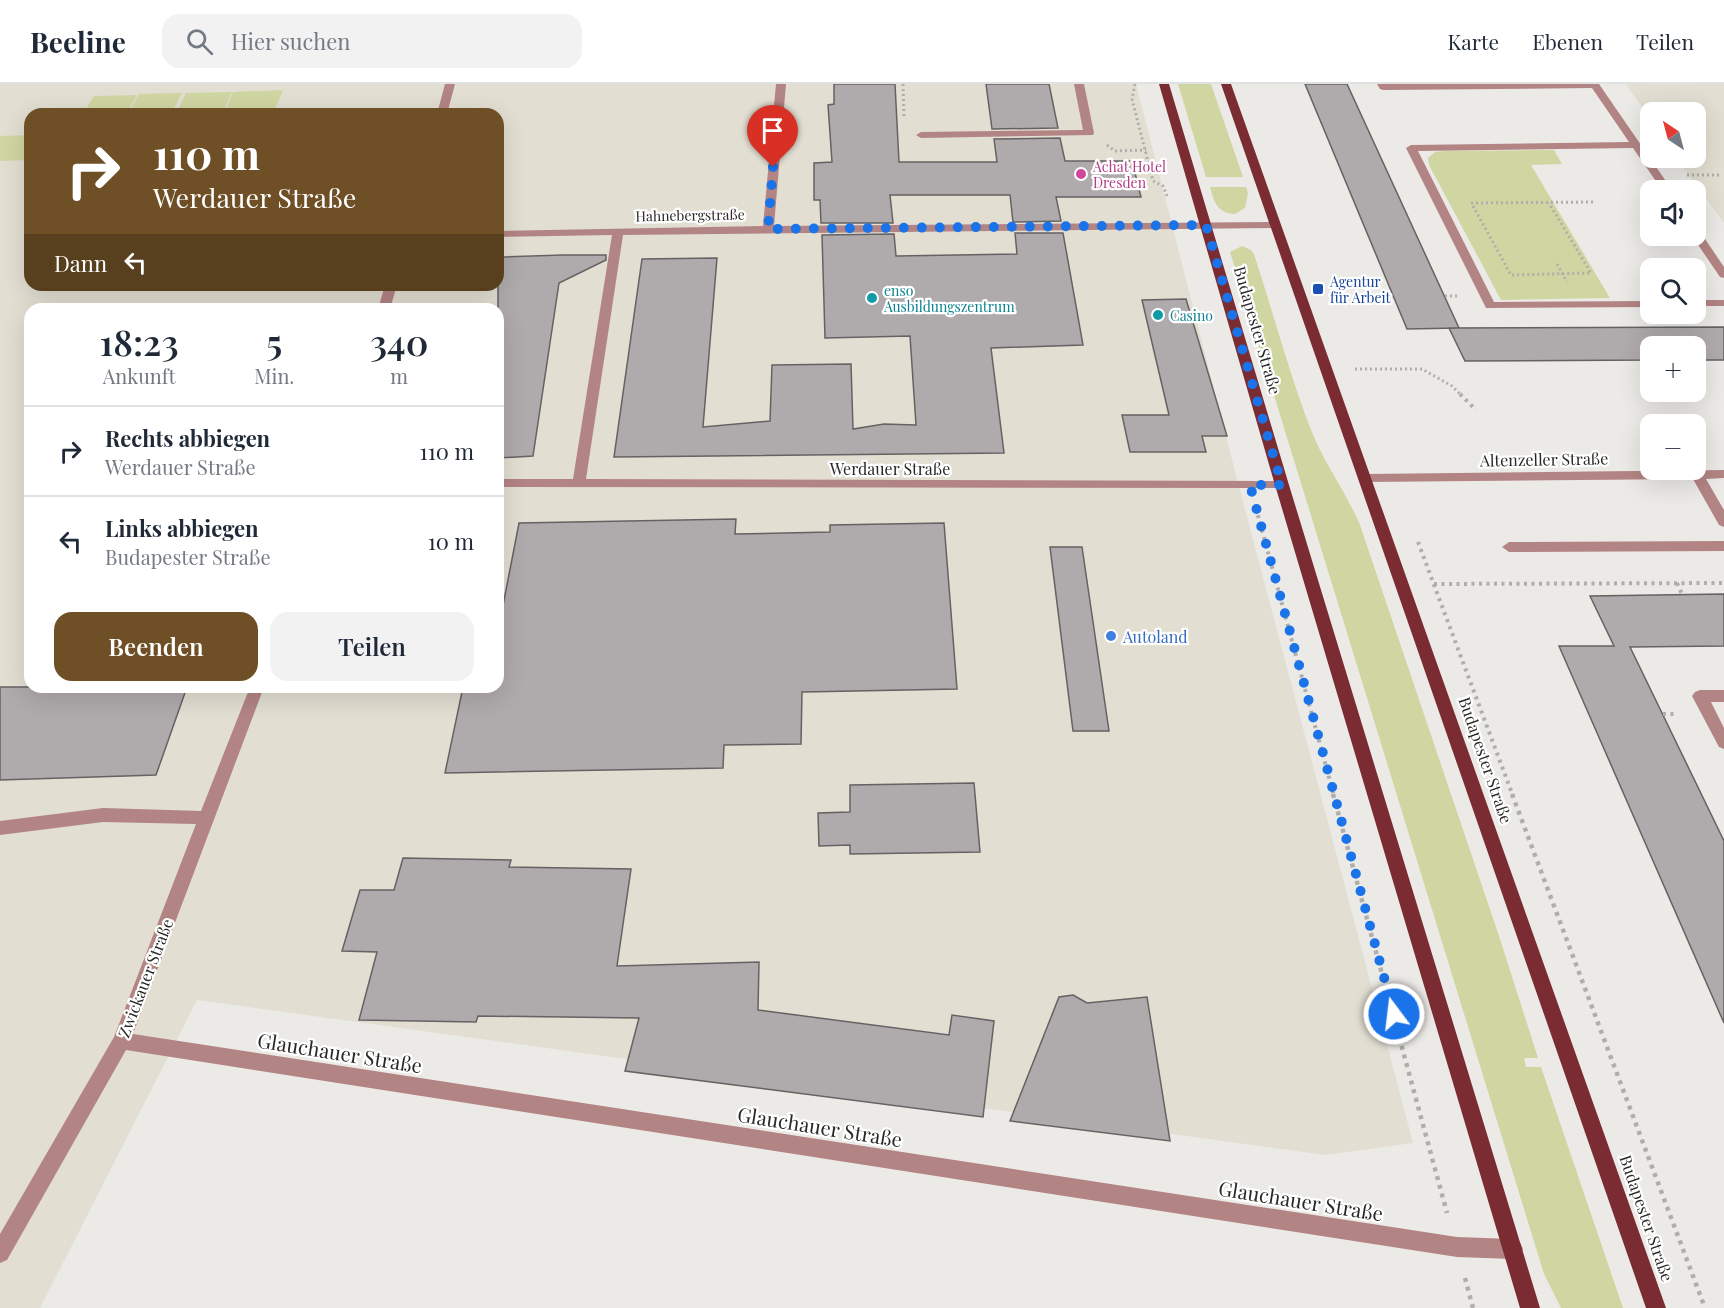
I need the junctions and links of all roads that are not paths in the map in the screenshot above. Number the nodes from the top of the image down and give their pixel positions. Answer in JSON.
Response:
{"nodes":[{"id":1,"x":450,"y":84,"type":"edge"},
{"id":2,"x":781,"y":84,"type":"edge"},
{"id":3,"x":1079,"y":84,"type":"edge"},
{"id":4,"x":1164,"y":84,"type":"edge"},
{"id":5,"x":1226,"y":84,"type":"edge"},
{"id":6,"x":1382,"y":84,"type":"edge"},
{"id":7,"x":1595,"y":85,"type":"edge"},
{"id":8,"x":444,"y":108,"type":"edge"},
{"id":9,"x":921,"y":135,"type":"dead end"},
{"id":10,"x":1636,"y":145,"type":"junction"},
{"id":11,"x":1660,"y":180,"type":"edge"},
{"id":12,"x":1206,"y":225,"type":"junction"},
{"id":13,"x":1276,"y":225,"type":"junction"},
{"id":14,"x":768,"y":229,"type":"junction"},
{"id":15,"x":618,"y":232,"type":"junction"},
{"id":16,"x":504,"y":234,"type":"edge"},
{"id":17,"x":1704,"y":246,"type":"edge"},
{"id":18,"x":1724,"y":275,"type":"edge"},
{"id":19,"x":1706,"y":303,"type":"edge"},
{"id":20,"x":1724,"y":303,"type":"edge"},
{"id":21,"x":1640,"y":304,"type":"edge"},
{"id":22,"x":1706,"y":474,"type":"edge"},
{"id":23,"x":1724,"y":474,"type":"edge"},
{"id":24,"x":1640,"y":475,"type":"edge"},
{"id":25,"x":1365,"y":478,"type":"junction"},
{"id":26,"x":1700,"y":480,"type":"edge"},
{"id":27,"x":504,"y":483,"type":"edge"},
{"id":28,"x":579,"y":484,"type":"junction"},
{"id":29,"x":1282,"y":485,"type":"junction"},
{"id":30,"x":1724,"y":522,"type":"edge"},
{"id":31,"x":1724,"y":546,"type":"edge"},
{"id":32,"x":1509,"y":547,"type":"dead end"},
{"id":33,"x":255,"y":693,"type":"edge"},
{"id":34,"x":1724,"y":696,"type":"edge"},
{"id":35,"x":1724,"y":743,"type":"edge"},
{"id":36,"x":207,"y":818,"type":"junction"},
{"id":37,"x":0,"y":828,"type":"edge"},
{"id":38,"x":121,"y":1041,"type":"junction"},
{"id":39,"x":1514,"y":1249,"type":"junction"},
{"id":40,"x":0,"y":1253,"type":"edge"},
{"id":41,"x":1530,"y":1308,"type":"edge"},
{"id":42,"x":1656,"y":1308,"type":"edge"}],
"edges":[{"from":1,"to":8,"type":"street"},
{"from":2,"to":14,"type":"street"},
{"from":3,"to":9,"type":"street"},
{"from":4,"to":12,"type":"main road","name":"Budapester Straße"},
{"from":5,"to":13,"type":"main road","name":"Budapester Straße"},
{"from":6,"to":7,"type":"street"},
{"from":7,"to":10,"type":"street"},
{"from":10,"to":11,"type":"street"},
{"from":10,"to":21,"type":"street"},
{"from":12,"to":13,"type":"street"},
{"from":12,"to":14,"type":"street","name":"Hahnebergstraße"},
{"from":12,"to":29,"type":"main road","name":"Budapester Straße"},
{"from":13,"to":25,"type":"main road","name":"Budapester Straße"},
{"from":14,"to":15,"type":"street","name":"Hahnebergstraße"},
{"from":15,"to":16,"type":"street","name":"Hahnebergstraße"},
{"from":15,"to":28,"type":"street"},
{"from":17,"to":18,"type":"street"},
{"from":19,"to":20,"type":"street"},
{"from":22,"to":23,"type":"street","name":"Altenzeller Straße"},
{"from":24,"to":25,"type":"street","name":"Altenzeller Straße"},
{"from":25,"to":42,"type":"main road","name":"Budapester Straße"},
{"from":26,"to":30,"type":"street"},
{"from":27,"to":28,"type":"street","name":"Werdauer Straße"},
{"from":28,"to":29,"type":"street","name":"Werdauer Straße"},
{"from":29,"to":39,"type":"main road","name":"Budapester Straße"},
{"from":31,"to":32,"type":"street"},
{"from":33,"to":36,"type":"street","name":"Zwickauer Straße"},
{"from":34,"to":35,"type":"street"},
{"from":36,"to":37,"type":"street"},
{"from":36,"to":38,"type":"street","name":"Zwickauer Straße"},
{"from":38,"to":39,"type":"street","name":"Glauchauer Straße"},
{"from":38,"to":40,"type":"street","name":"Zwickauer Straße"},
{"from":39,"to":41,"type":"main road","name":"Budapester Straße"}]}
